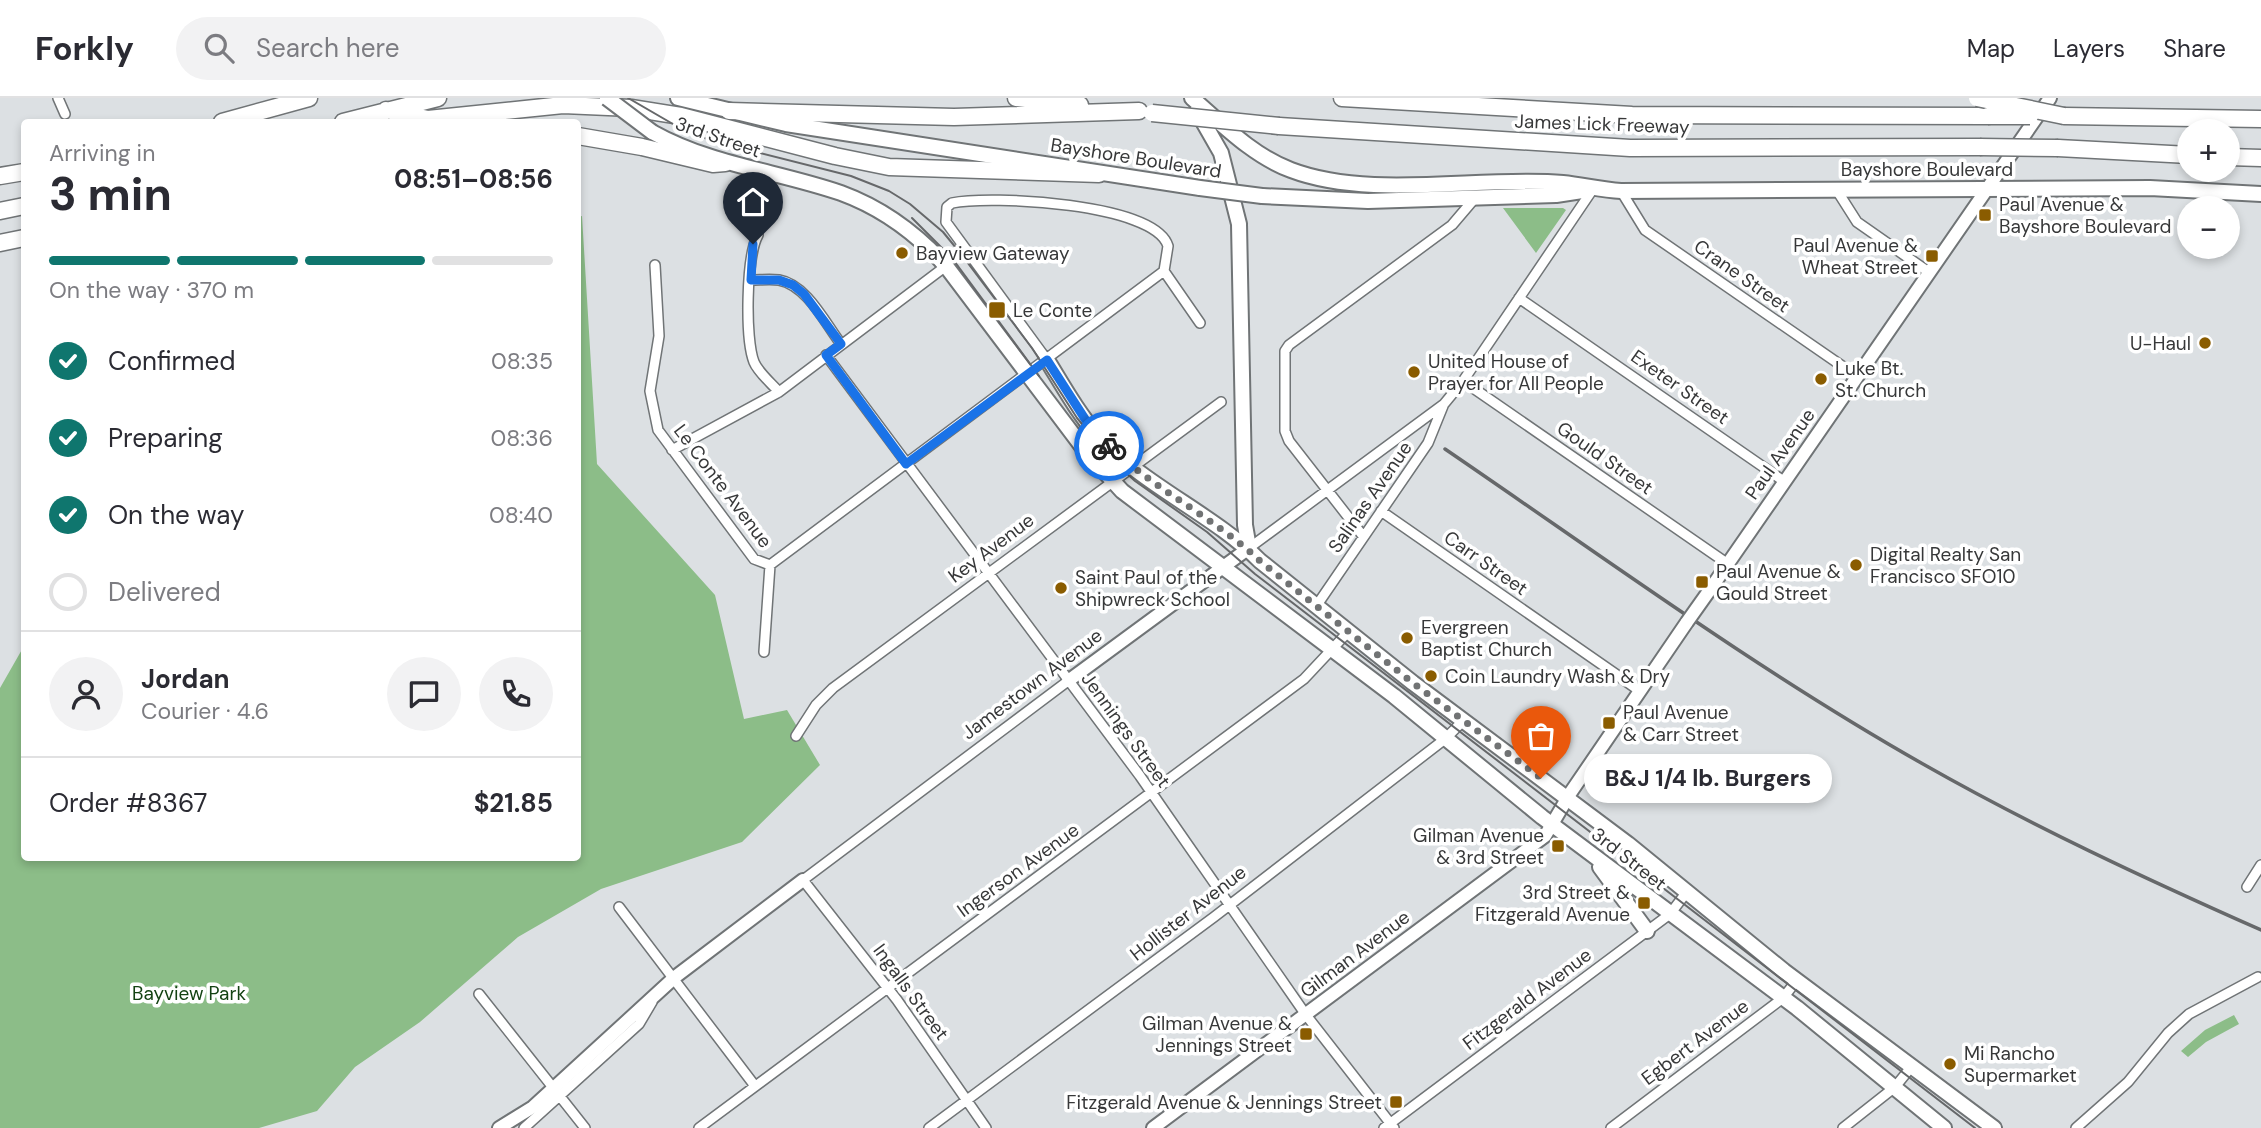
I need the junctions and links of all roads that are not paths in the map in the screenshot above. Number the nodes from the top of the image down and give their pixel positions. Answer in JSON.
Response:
{"nodes":[{"id":1,"x":58,"y":98,"type":"edge"},
{"id":2,"x":309,"y":98,"type":"edge"},
{"id":3,"x":438,"y":98,"type":"edge"},
{"id":4,"x":607,"y":98,"type":"edge"},
{"id":5,"x":678,"y":98,"type":"edge"},
{"id":6,"x":1016,"y":98,"type":"edge"},
{"id":7,"x":1186,"y":98,"type":"edge"},
{"id":8,"x":1192,"y":98,"type":"edge"},
{"id":9,"x":1342,"y":98,"type":"edge"},
{"id":10,"x":1429,"y":98,"type":"edge"},
{"id":11,"x":1976,"y":98,"type":"edge"},
{"id":12,"x":2050,"y":98,"type":"edge"},
{"id":13,"x":1445,"y":106,"type":"junction"},
{"id":14,"x":386,"y":110,"type":"junction"},
{"id":15,"x":729,"y":111,"type":"junction"},
{"id":16,"x":1146,"y":112,"type":"junction"},
{"id":17,"x":65,"y":114,"type":"dead end"},
{"id":18,"x":2064,"y":116,"type":"junction"},
{"id":19,"x":233,"y":119,"type":"edge"},
{"id":20,"x":354,"y":119,"type":"edge"},
{"id":21,"x":2261,"y":119,"type":"edge"},
{"id":22,"x":581,"y":136,"type":"edge"},
{"id":23,"x":2177,"y":154,"type":"edge"},
{"id":24,"x":2240,"y":158,"type":"edge"},
{"id":25,"x":2258,"y":159,"type":"edge"},
{"id":26,"x":725,"y":163,"type":"junction"},
{"id":27,"x":21,"y":172,"type":"edge"},
{"id":28,"x":1099,"y":174,"type":"junction"},
{"id":29,"x":0,"y":176,"type":"edge"},
{"id":30,"x":1835,"y":188,"type":"junction"},
{"id":31,"x":1988,"y":188,"type":"junction"},
{"id":32,"x":1594,"y":189,"type":"junction"},
{"id":33,"x":1621,"y":191,"type":"junction"},
{"id":34,"x":2261,"y":194,"type":"edge"},
{"id":35,"x":1475,"y":198,"type":"junction"},
{"id":36,"x":21,"y":207,"type":"edge"},
{"id":37,"x":0,"y":211,"type":"edge"},
{"id":38,"x":758,"y":235,"type":"dead end"},
{"id":39,"x":21,"y":239,"type":"edge"},
{"id":40,"x":0,"y":243,"type":"edge"},
{"id":41,"x":655,"y":265,"type":"dead end"},
{"id":42,"x":946,"y":266,"type":"junction"},
{"id":43,"x":1164,"y":271,"type":"junction"},
{"id":44,"x":1930,"y":273,"type":"junction"},
{"id":45,"x":751,"y":280,"type":"junction"},
{"id":46,"x":1519,"y":298,"type":"junction"},
{"id":47,"x":1200,"y":323,"type":"dead end"},
{"id":48,"x":841,"y":344,"type":"junction"},
{"id":49,"x":826,"y":355,"type":"junction"},
{"id":50,"x":1047,"y":360,"type":"junction"},
{"id":51,"x":1028,"y":374,"type":"junction"},
{"id":52,"x":1858,"y":377,"type":"junction"},
{"id":53,"x":1463,"y":381,"type":"junction"},
{"id":54,"x":779,"y":391,"type":"junction"},
{"id":55,"x":1221,"y":402,"type":"dead end"},
{"id":56,"x":1444,"y":404,"type":"junction"},
{"id":57,"x":672,"y":450,"type":"junction"},
{"id":58,"x":906,"y":464,"type":"junction"},
{"id":59,"x":1132,"y":465,"type":"junction"},
{"id":60,"x":1112,"y":480,"type":"junction"},
{"id":61,"x":1785,"y":482,"type":"junction"},
{"id":62,"x":1326,"y":490,"type":"junction"},
{"id":63,"x":1381,"y":512,"type":"junction"},
{"id":64,"x":1363,"y":536,"type":"junction"},
{"id":65,"x":1249,"y":548,"type":"junction"},
{"id":66,"x":1728,"y":564,"type":"junction"},
{"id":67,"x":770,"y":565,"type":"junction"},
{"id":68,"x":1222,"y":567,"type":"junction"},
{"id":69,"x":988,"y":572,"type":"junction"},
{"id":70,"x":1317,"y":605,"type":"junction"},
{"id":71,"x":1349,"y":631,"type":"junction"},
{"id":72,"x":1333,"y":650,"type":"junction"},
{"id":73,"x":764,"y":652,"type":"dead end"},
{"id":74,"x":1068,"y":681,"type":"junction"},
{"id":75,"x":1640,"y":691,"type":"junction"},
{"id":76,"x":1464,"y":720,"type":"junction"},
{"id":77,"x":796,"y":736,"type":"dead end"},
{"id":78,"x":1445,"y":740,"type":"junction"},
{"id":79,"x":1150,"y":794,"type":"junction"},
{"id":80,"x":1567,"y":798,"type":"junction"},
{"id":81,"x":1553,"y":824,"type":"junction"},
{"id":82,"x":1588,"y":852,"type":"junction"},
{"id":83,"x":2261,"y":865,"type":"edge"},
{"id":84,"x":803,"y":880,"type":"junction"},
{"id":85,"x":2247,"y":887,"type":"dead end"},
{"id":86,"x":1686,"y":893,"type":"junction"},
{"id":87,"x":1228,"y":904,"type":"junction"},
{"id":88,"x":620,"y":907,"type":"dead end"},
{"id":89,"x":1670,"y":914,"type":"junction"},
{"id":90,"x":1647,"y":931,"type":"junction"},
{"id":91,"x":674,"y":977,"type":"junction"},
{"id":92,"x":2258,"y":977,"type":"dead end"},
{"id":93,"x":1797,"y":981,"type":"junction"},
{"id":94,"x":888,"y":988,"type":"junction"},
{"id":95,"x":479,"y":994,"type":"dead end"},
{"id":96,"x":1783,"y":998,"type":"junction"},
{"id":97,"x":1306,"y":1015,"type":"junction"},
{"id":98,"x":1912,"y":1066,"type":"junction"},
{"id":99,"x":755,"y":1086,"type":"junction"},
{"id":100,"x":1895,"y":1087,"type":"junction"},
{"id":101,"x":557,"y":1093,"type":"junction"},
{"id":102,"x":966,"y":1101,"type":"junction"},
{"id":103,"x":1390,"y":1126,"type":"edge"},
{"id":104,"x":499,"y":1128,"type":"edge"},
{"id":105,"x":524,"y":1128,"type":"edge"},
{"id":106,"x":585,"y":1128,"type":"edge"},
{"id":107,"x":698,"y":1128,"type":"edge"},
{"id":108,"x":929,"y":1128,"type":"edge"},
{"id":109,"x":986,"y":1128,"type":"edge"},
{"id":110,"x":1153,"y":1128,"type":"edge"},
{"id":111,"x":1611,"y":1128,"type":"edge"},
{"id":112,"x":1843,"y":1128,"type":"edge"},
{"id":113,"x":1944,"y":1128,"type":"edge"},
{"id":114,"x":1994,"y":1128,"type":"edge"},
{"id":115,"x":2076,"y":1128,"type":"edge"}],
"edges":[{"from":1,"to":17,"type":"street"},
{"from":2,"to":19,"type":"highway"},
{"from":3,"to":14,"type":"highway"},
{"from":4,"to":26,"type":"main road","name":"3rd Street","bridge":true},
{"from":5,"to":15,"type":"main road","name":"Bayshore Boulevard"},
{"from":6,"to":16,"type":"highway","name":"James Lick Freeway"},
{"from":7,"to":65,"type":"main road"},
{"from":8,"to":32,"type":"main road","name":"Bayshore Boulevard"},
{"from":9,"to":13,"type":"highway","name":"James Lick Freeway"},
{"from":10,"to":13,"type":"highway"},
{"from":11,"to":18,"type":"highway","bridge":true},
{"from":12,"to":31,"type":"street","name":"Paul Avenue"},
{"from":13,"to":18,"type":"highway","name":"James Lick Freeway","bridge":true},
{"from":14,"to":20,"type":"highway"},
{"from":14,"to":28,"type":"highway"},
{"from":15,"to":16,"type":"highway"},
{"from":15,"to":28,"type":"main road","name":"Bayshore Boulevard"},
{"from":16,"to":23,"type":"highway","name":"James Lick Freeway","bridge":true},
{"from":18,"to":21,"type":"highway","name":"James Lick Freeway"},
{"from":22,"to":26,"type":"highway"},
{"from":24,"to":25,"type":"highway"},
{"from":26,"to":42,"type":"main road","name":"3rd Street"},
{"from":27,"to":29,"type":"highway"},
{"from":28,"to":35,"type":"main road","name":"Bayshore Boulevard","bridge":true},
{"from":30,"to":31,"type":"main road","name":"Bayshore Boulevard"},
{"from":30,"to":33,"type":"main road","name":"Bayshore Boulevard"},
{"from":30,"to":44,"type":"street"},
{"from":31,"to":34,"type":"main road","name":"Bayshore Boulevard"},
{"from":31,"to":44,"type":"street","name":"Paul Avenue"},
{"from":32,"to":33,"type":"main road","name":"Bayshore Boulevard"},
{"from":32,"to":35,"type":"main road","name":"Bayshore Boulevard"},
{"from":32,"to":46,"type":"street"},
{"from":33,"to":52,"type":"street","name":"Crane Street"},
{"from":35,"to":62,"type":"street"},
{"from":36,"to":37,"type":"highway"},
{"from":38,"to":45,"type":"street"},
{"from":39,"to":40,"type":"highway"},
{"from":41,"to":57,"type":"street","name":"Le Conte Avenue"},
{"from":42,"to":48,"type":"street"},
{"from":42,"to":51,"type":"main road","name":"3rd Street"},
{"from":43,"to":47,"type":"street"},
{"from":43,"to":50,"type":"street","name":"Le Conte Avenue"},
{"from":43,"to":50,"type":"street"},
{"from":44,"to":52,"type":"street","name":"Paul Avenue"},
{"from":45,"to":48,"type":"street"},
{"from":45,"to":54,"type":"street"},
{"from":46,"to":53,"type":"street"},
{"from":46,"to":61,"type":"street","name":"Exeter Street"},
{"from":48,"to":49,"type":"street"},
{"from":49,"to":54,"type":"street"},
{"from":49,"to":58,"type":"street","name":"Jennings Street"},
{"from":50,"to":51,"type":"street","name":"Le Conte Avenue"},
{"from":50,"to":59,"type":"main road","name":"3rd Street"},
{"from":51,"to":58,"type":"street","name":"Le Conte Avenue"},
{"from":51,"to":60,"type":"main road","name":"3rd Street"},
{"from":52,"to":61,"type":"street","name":"Paul Avenue"},
{"from":53,"to":56,"type":"street","name":"Jamestown Avenue"},
{"from":53,"to":66,"type":"street","name":"Gould Street"},
{"from":54,"to":57,"type":"street"},
{"from":55,"to":59,"type":"street","name":"Key Avenue"},
{"from":56,"to":62,"type":"street","name":"Jamestown Avenue"},
{"from":56,"to":63,"type":"street","name":"Salinas Avenue"},
{"from":57,"to":67,"type":"street","name":"Le Conte Avenue"},
{"from":58,"to":67,"type":"street","name":"Le Conte Avenue"},
{"from":58,"to":69,"type":"street","name":"Jennings Street"},
{"from":59,"to":60,"type":"street","name":"Key Avenue"},
{"from":59,"to":65,"type":"main road","name":"3rd Street"},
{"from":60,"to":68,"type":"main road","name":"3rd Street"},
{"from":60,"to":69,"type":"street","name":"Key Avenue"},
{"from":61,"to":66,"type":"street","name":"Paul Avenue"},
{"from":62,"to":64,"type":"street"},
{"from":62,"to":65,"type":"street","name":"Jamestown Avenue"},
{"from":63,"to":64,"type":"street","name":"Salinas Avenue"},
{"from":63,"to":75,"type":"street","name":"Carr Street"},
{"from":64,"to":70,"type":"street","name":"Salinas Avenue"},
{"from":65,"to":68,"type":"street","name":"Jamestown Avenue"},
{"from":65,"to":70,"type":"main road","name":"3rd Street"},
{"from":66,"to":75,"type":"street","name":"Paul Avenue","bridge":true},
{"from":67,"to":73,"type":"street"},
{"from":68,"to":72,"type":"main road","name":"3rd Street"},
{"from":68,"to":74,"type":"street","name":"Jamestown Avenue"},
{"from":69,"to":74,"type":"street","name":"Jennings Street"},
{"from":69,"to":77,"type":"street","name":"Key Avenue"},
{"from":70,"to":71,"type":"main road","name":"3rd Street"},
{"from":71,"to":72,"type":"street","name":"Ingerson Avenue"},
{"from":71,"to":76,"type":"main road","name":"3rd Street"},
{"from":72,"to":78,"type":"main road","name":"3rd Street"},
{"from":72,"to":79,"type":"street","name":"Ingerson Avenue"},
{"from":74,"to":79,"type":"street","name":"Jennings Street"},
{"from":74,"to":84,"type":"street","name":"Jamestown Avenue"},
{"from":75,"to":80,"type":"street","name":"Paul Avenue"},
{"from":76,"to":78,"type":"street","name":"Hollister Avenue"},
{"from":76,"to":80,"type":"main road","name":"3rd Street"},
{"from":78,"to":81,"type":"main road","name":"3rd Street"},
{"from":78,"to":87,"type":"street","name":"Hollister Avenue"},
{"from":79,"to":87,"type":"street","name":"Jennings Street"},
{"from":79,"to":94,"type":"street","name":"Ingerson Avenue"},
{"from":80,"to":81,"type":"street","name":"Gilman Avenue"},
{"from":80,"to":86,"type":"main road","name":"3rd Street"},
{"from":81,"to":82,"type":"main road","name":"3rd Street"},
{"from":81,"to":97,"type":"street","name":"Gilman Avenue"},
{"from":82,"to":89,"type":"main road","name":"3rd Street"},
{"from":82,"to":90,"type":"main road"},
{"from":83,"to":85,"type":"street"},
{"from":84,"to":91,"type":"street","name":"Jamestown Avenue"},
{"from":84,"to":94,"type":"street","name":"Ingalls Street"},
{"from":86,"to":89,"type":"street","name":"Fitzgerald Avenue"},
{"from":86,"to":93,"type":"main road","name":"3rd Street"},
{"from":87,"to":97,"type":"street","name":"Jennings Street"},
{"from":87,"to":102,"type":"street","name":"Hollister Avenue"},
{"from":88,"to":91,"type":"street"},
{"from":89,"to":90,"type":"street","name":"Fitzgerald Avenue"},
{"from":89,"to":96,"type":"main road","name":"3rd Street"},
{"from":90,"to":103,"type":"street","name":"Fitzgerald Avenue"},
{"from":91,"to":99,"type":"street"},
{"from":91,"to":101,"type":"street","name":"Jamestown Avenue"},
{"from":92,"to":115,"type":"street"},
{"from":93,"to":96,"type":"street","name":"Egbert Avenue"},
{"from":93,"to":98,"type":"main road","name":"3rd Street"},
{"from":94,"to":99,"type":"street","name":"Ingerson Avenue"},
{"from":94,"to":102,"type":"street","name":"Ingalls Street"},
{"from":95,"to":101,"type":"street"},
{"from":96,"to":100,"type":"main road","name":"3rd Street"},
{"from":96,"to":111,"type":"street","name":"Egbert Avenue"},
{"from":97,"to":103,"type":"street","name":"Jennings Street"},
{"from":97,"to":110,"type":"street","name":"Gilman Avenue"},
{"from":98,"to":100,"type":"street"},
{"from":98,"to":114,"type":"main road","name":"3rd Street"},
{"from":99,"to":107,"type":"street","name":"Ingerson Avenue"},
{"from":100,"to":112,"type":"street"},
{"from":100,"to":113,"type":"main road","name":"3rd Street"},
{"from":101,"to":104,"type":"street","name":"Jamestown Avenue"},
{"from":101,"to":105,"type":"street","name":"Jamestown Avenue"},
{"from":101,"to":106,"type":"street"},
{"from":102,"to":108,"type":"street","name":"Hollister Avenue"},
{"from":102,"to":109,"type":"street","name":"Ingalls Street"}]}
